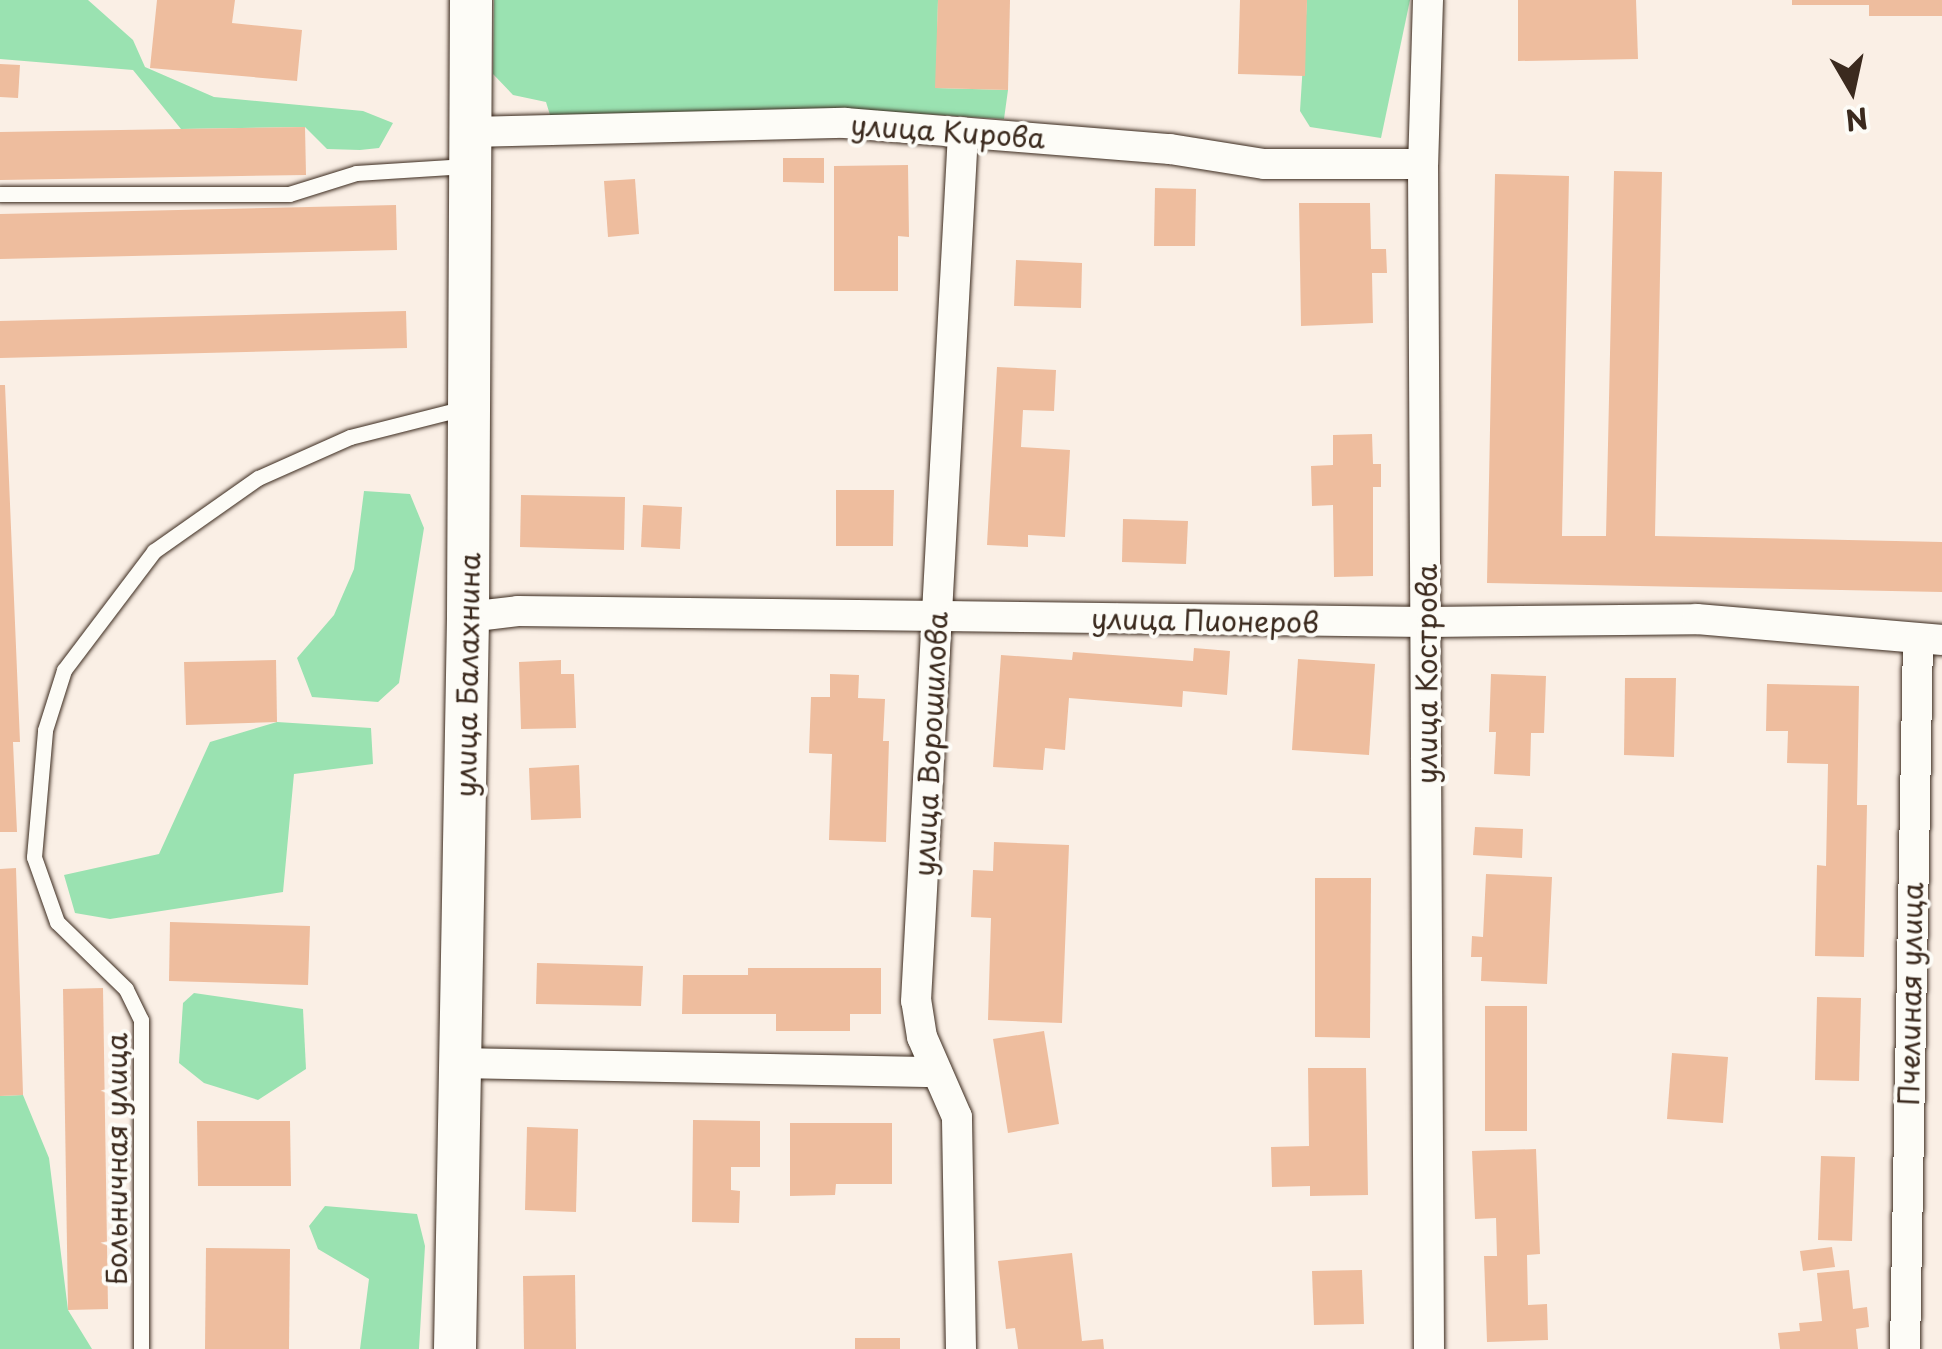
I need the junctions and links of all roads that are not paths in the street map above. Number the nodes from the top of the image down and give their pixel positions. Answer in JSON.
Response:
{"nodes":[{"id":1,"x":471,"y":0,"type":"edge"},
{"id":2,"x":1428,"y":0,"type":"edge"},
{"id":3,"x":963,"y":132,"type":"junction"},
{"id":4,"x":470,"y":149,"type":"junction"},
{"id":5,"x":1423,"y":164,"type":"junction"},
{"id":6,"x":0,"y":194,"type":"edge"},
{"id":7,"x":469,"y":407,"type":"junction"},
{"id":8,"x":468,"y":617,"type":"junction"},
{"id":9,"x":937,"y":617,"type":"junction"},
{"id":10,"x":1426,"y":622,"type":"junction"},
{"id":11,"x":1930,"y":640,"type":"edge"},
{"id":12,"x":460,"y":1062,"type":"junction"},
{"id":13,"x":937,"y":1072,"type":"junction"},
{"id":14,"x":142,"y":1349,"type":"edge"},
{"id":15,"x":455,"y":1349,"type":"edge"},
{"id":16,"x":961,"y":1349,"type":"edge"},
{"id":17,"x":1429,"y":1349,"type":"edge"},
{"id":18,"x":1905,"y":1349,"type":"edge"}],
"edges":[{"from":1,"to":4,"type":"street","name":"улица Балахнина"},
{"from":2,"to":5,"type":"street","name":"улица Кострова"},
{"from":3,"to":4,"type":"street","name":"улица Кирова"},
{"from":3,"to":5,"type":"street","name":"улица Кирова"},
{"from":3,"to":9,"type":"street","name":"улица Ворошилова"},
{"from":4,"to":6,"type":"lane"},
{"from":4,"to":7,"type":"street","name":"улица Балахнина"},
{"from":5,"to":10,"type":"street","name":"улица Кострова"},
{"from":7,"to":8,"type":"street","name":"улица Балахнина"},
{"from":7,"to":14,"type":"lane","name":"Больничная улица"},
{"from":8,"to":9,"type":"street","name":"улица Пионеров"},
{"from":8,"to":12,"type":"street","name":"улица Балахнина"},
{"from":9,"to":10,"type":"street","name":"улица Пионеров"},
{"from":9,"to":13,"type":"street","name":"улица Ворошилова"},
{"from":10,"to":11,"type":"street","name":"улица Пионеров"},
{"from":10,"to":17,"type":"street","name":"улица Кострова"},
{"from":11,"to":18,"type":"street","name":"Пчелиная улица"},
{"from":12,"to":13,"type":"street"},
{"from":12,"to":15,"type":"street","name":"улица Балахнина"},
{"from":13,"to":16,"type":"street","name":"улица Ворошилова"}]}
